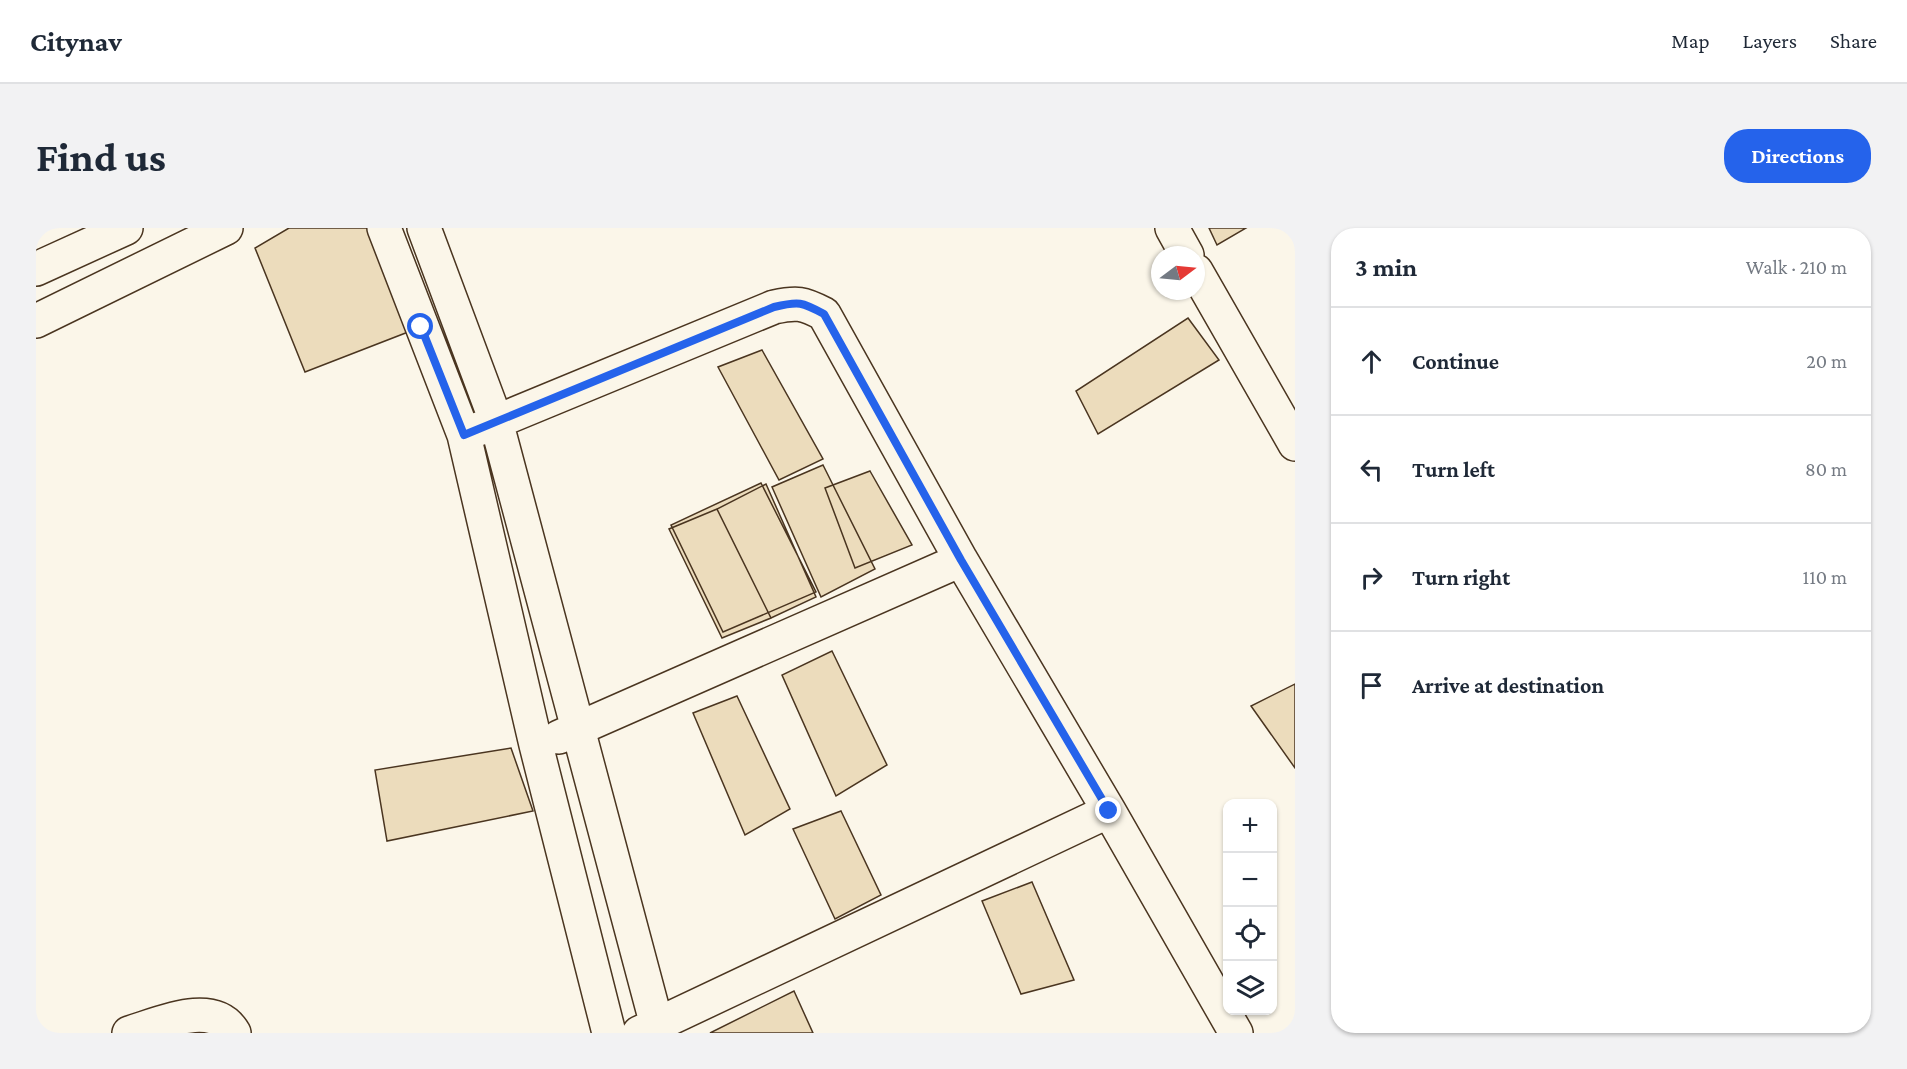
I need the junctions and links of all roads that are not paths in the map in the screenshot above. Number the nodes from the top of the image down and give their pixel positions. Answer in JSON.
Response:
{"nodes":[{"id":1,"x":126,"y":228,"type":"edge"},
{"id":2,"x":226,"y":228,"type":"edge"},
{"id":3,"x":384,"y":228,"type":"edge"},
{"id":4,"x":424,"y":228,"type":"edge"},
{"id":5,"x":1172,"y":228,"type":"edge"},
{"id":6,"x":1182,"y":246,"type":"edge"},
{"id":7,"x":36,"y":269,"type":"edge"},
{"id":8,"x":1205,"y":287,"type":"edge"},
{"id":9,"x":36,"y":321,"type":"edge"},
{"id":10,"x":496,"y":421,"type":"junction"},
{"id":11,"x":464,"y":435,"type":"junction"},
{"id":12,"x":1295,"y":444,"type":"edge"},
{"id":13,"x":961,"y":560,"type":"junction"},
{"id":14,"x":579,"y":729,"type":"junction"},
{"id":15,"x":536,"y":745,"type":"junction"},
{"id":16,"x":1109,"y":811,"type":"junction"},
{"id":17,"x":652,"y":1030,"type":"edge"},
{"id":18,"x":129,"y":1033,"type":"edge"},
{"id":19,"x":234,"y":1033,"type":"edge"},
{"id":20,"x":609,"y":1033,"type":"edge"},
{"id":21,"x":1236,"y":1033,"type":"edge"}],
"edges":[{"from":1,"to":7,"type":"street"},
{"from":2,"to":9,"type":"street"},
{"from":3,"to":11,"type":"street"},
{"from":4,"to":10,"type":"street"},
{"from":5,"to":6,"type":"street"},
{"from":8,"to":12,"type":"street"},
{"from":10,"to":11,"type":"street"},
{"from":10,"to":13,"type":"street"},
{"from":10,"to":14,"type":"street"},
{"from":11,"to":15,"type":"street"},
{"from":13,"to":14,"type":"street"},
{"from":13,"to":16,"type":"street"},
{"from":14,"to":15,"type":"street"},
{"from":14,"to":17,"type":"street"},
{"from":15,"to":20,"type":"street"},
{"from":16,"to":17,"type":"street"},
{"from":16,"to":21,"type":"street"},
{"from":18,"to":19,"type":"street"}]}
